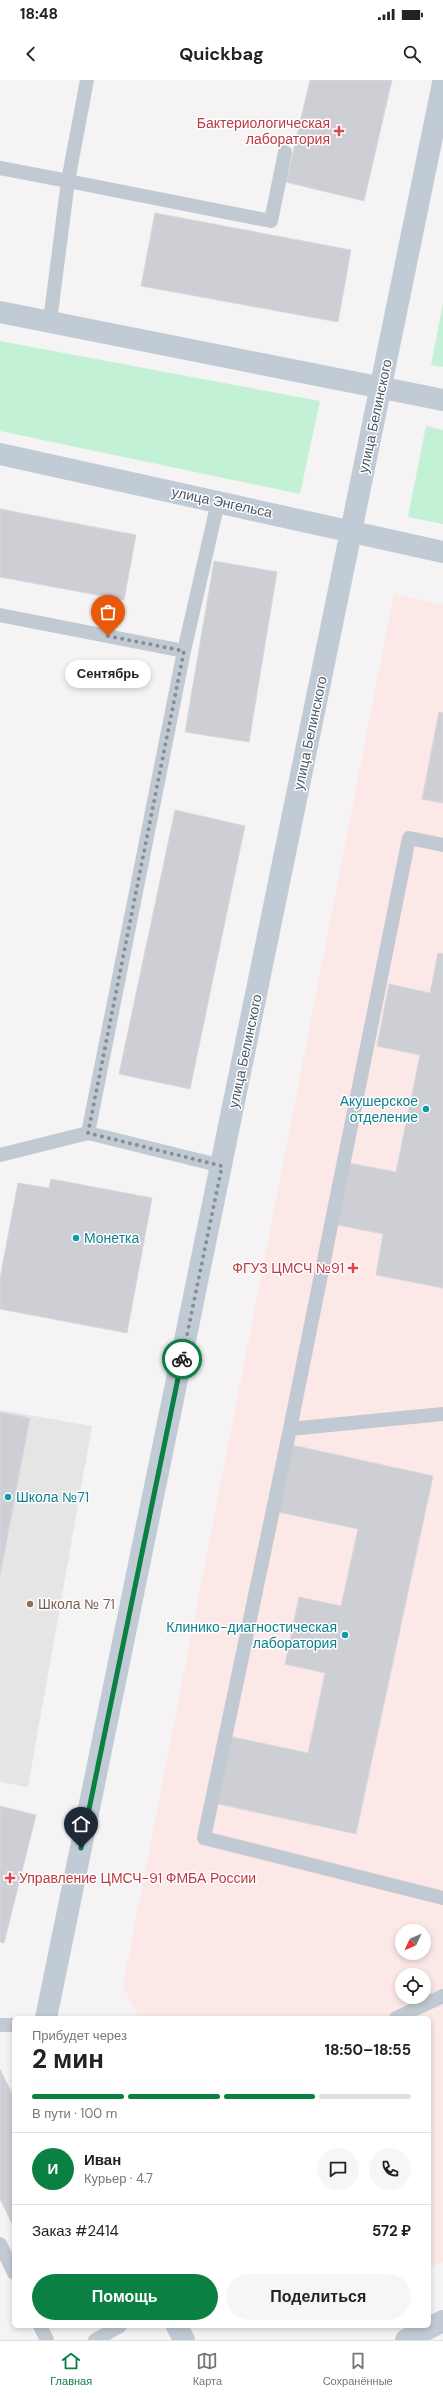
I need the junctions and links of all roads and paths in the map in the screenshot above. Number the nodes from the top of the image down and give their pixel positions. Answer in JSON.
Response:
{"nodes":[{"id":1,"x":87,"y":80,"type":"edge"},
{"id":2,"x":443,"y":83,"type":"edge"},
{"id":3,"x":285,"y":152,"type":"dead end"},
{"id":4,"x":0,"y":168,"type":"edge"},
{"id":5,"x":68,"y":181,"type":"junction"},
{"id":6,"x":0,"y":312,"type":"edge"},
{"id":7,"x":50,"y":322,"type":"junction"},
{"id":8,"x":381,"y":386,"type":"junction"},
{"id":9,"x":443,"y":400,"type":"edge"},
{"id":10,"x":0,"y":454,"type":"edge"},
{"id":11,"x":218,"y":502,"type":"junction"},
{"id":12,"x":352,"y":531,"type":"junction"},
{"id":13,"x":443,"y":552,"type":"edge"},
{"id":14,"x":0,"y":615,"type":"edge"},
{"id":15,"x":184,"y":651,"type":"junction"},
{"id":16,"x":443,"y":844,"type":"edge"},
{"id":17,"x":88,"y":1133,"type":"junction"},
{"id":18,"x":0,"y":1155,"type":"edge"},
{"id":19,"x":222,"y":1166,"type":"junction"},
{"id":20,"x":443,"y":1414,"type":"edge"},
{"id":21,"x":290,"y":1429,"type":"junction"},
{"id":22,"x":443,"y":1898,"type":"edge"},
{"id":23,"x":443,"y":1996,"type":"edge"},
{"id":24,"x":46,"y":2016,"type":"edge"},
{"id":25,"x":400,"y":2016,"type":"edge"},
{"id":26,"x":0,"y":2025,"type":"edge"},
{"id":27,"x":12,"y":2025,"type":"edge"},
{"id":28,"x":0,"y":2244,"type":"edge"},
{"id":29,"x":12,"y":2269,"type":"edge"},
{"id":30,"x":443,"y":2321,"type":"edge"},
{"id":31,"x":431,"y":2327,"type":"edge"},
{"id":32,"x":41,"y":2328,"type":"edge"},
{"id":33,"x":116,"y":2328,"type":"edge"},
{"id":34,"x":178,"y":2328,"type":"edge"},
{"id":35,"x":429,"y":2328,"type":"edge"},
{"id":36,"x":47,"y":2340,"type":"edge"},
{"id":37,"x":95,"y":2340,"type":"edge"},
{"id":38,"x":184,"y":2340,"type":"edge"},
{"id":39,"x":406,"y":2340,"type":"edge"}],
"edges":[{"from":1,"to":5,"type":"lane"},
{"from":2,"to":8,"type":"street","name":"улица Белинского"},
{"from":3,"to":5,"type":"lane"},
{"from":4,"to":5,"type":"lane"},
{"from":5,"to":7,"type":"lane"},
{"from":6,"to":7,"type":"street"},
{"from":7,"to":8,"type":"street"},
{"from":8,"to":9,"type":"street"},
{"from":8,"to":12,"type":"street","name":"улица Белинского"},
{"from":10,"to":11,"type":"street","name":"улица Энгельса"},
{"from":11,"to":12,"type":"street","name":"улица Энгельса"},
{"from":11,"to":15,"type":"lane"},
{"from":12,"to":13,"type":"street","name":"улица Энгельса"},
{"from":12,"to":19,"type":"street","name":"улица Белинского"},
{"from":14,"to":15,"type":"lane"},
{"from":15,"to":17,"type":"lane"},
{"from":16,"to":21,"type":"lane"},
{"from":17,"to":18,"type":"lane"},
{"from":17,"to":19,"type":"lane"},
{"from":19,"to":24,"type":"street","name":"улица Белинского"},
{"from":20,"to":21,"type":"lane"},
{"from":21,"to":22,"type":"lane"},
{"from":23,"to":25,"type":"lane"},
{"from":26,"to":27,"type":"lane"},
{"from":28,"to":29,"type":"lane"},
{"from":30,"to":31,"type":"street"},
{"from":32,"to":36,"type":"lane"},
{"from":33,"to":37,"type":"lane"},
{"from":34,"to":38,"type":"street"},
{"from":35,"to":39,"type":"street"}]}
